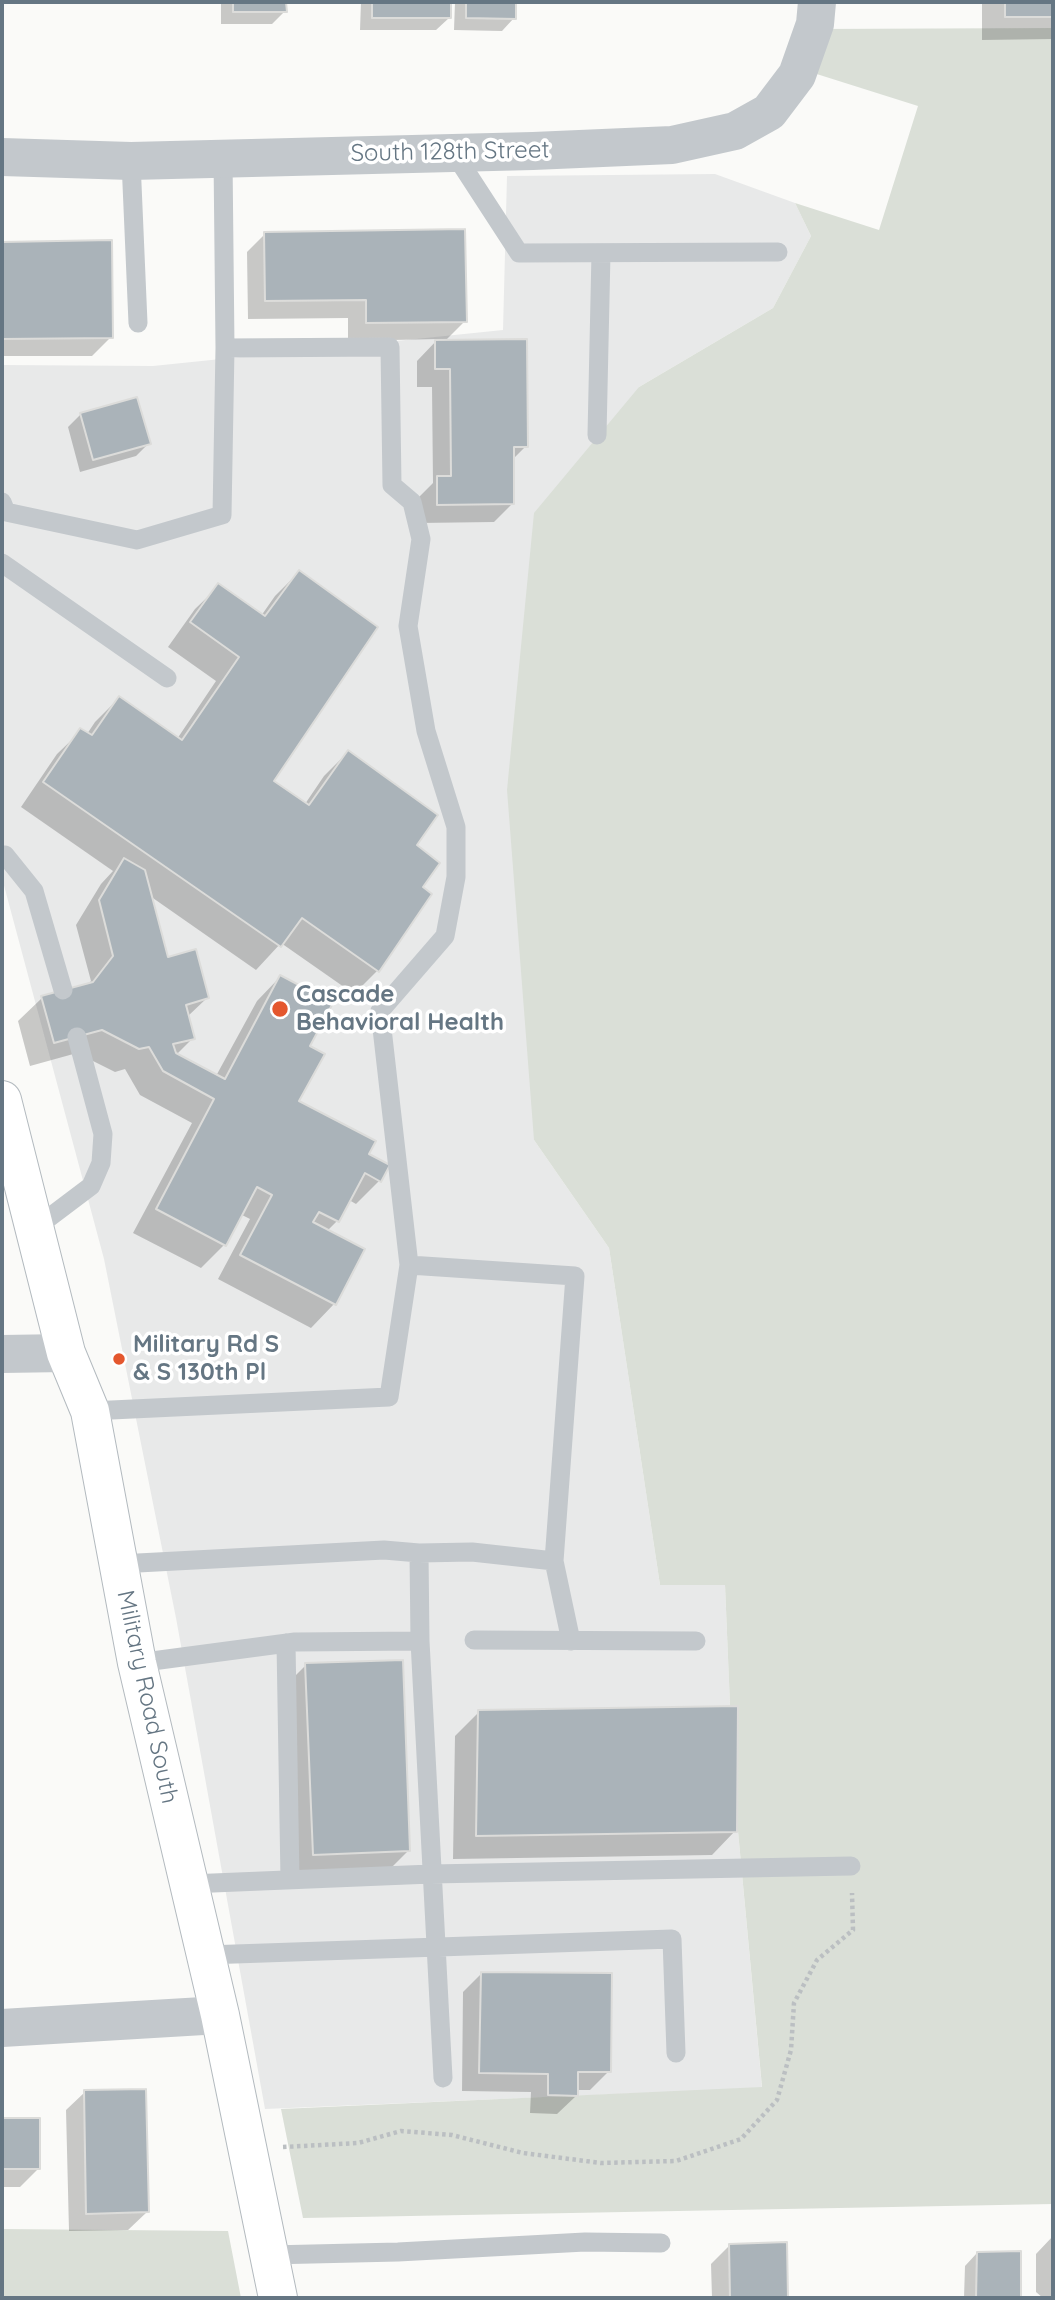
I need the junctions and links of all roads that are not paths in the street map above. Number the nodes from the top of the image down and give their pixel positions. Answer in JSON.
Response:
{"nodes":[{"id":1,"x":817,"y":2,"type":"edge"},
{"id":2,"x":454,"y":153,"type":"junction"},
{"id":3,"x":2,"y":157,"type":"edge"},
{"id":4,"x":223,"y":157,"type":"junction"},
{"id":5,"x":131,"y":161,"type":"junction"},
{"id":6,"x":778,"y":252,"type":"dead end"},
{"id":7,"x":601,"y":253,"type":"junction"},
{"id":8,"x":138,"y":323,"type":"dead end"},
{"id":9,"x":225,"y":348,"type":"junction"},
{"id":10,"x":597,"y":435,"type":"dead end"},
{"id":11,"x":3,"y":509,"type":"edge"},
{"id":12,"x":2,"y":563,"type":"edge"},
{"id":13,"x":167,"y":678,"type":"dead end"},
{"id":14,"x":2,"y":855,"type":"edge"},
{"id":15,"x":63,"y":990,"type":"dead end"},
{"id":16,"x":77,"y":1037,"type":"dead end"},
{"id":17,"x":2,"y":1100,"type":"edge"},
{"id":18,"x":34,"y":1229,"type":"junction"},
{"id":19,"x":409,"y":1265,"type":"junction"},
{"id":20,"x":66,"y":1353,"type":"junction"},
{"id":21,"x":2,"y":1354,"type":"edge"},
{"id":22,"x":90,"y":1410,"type":"junction"},
{"id":23,"x":419,"y":1553,"type":"junction"},
{"id":24,"x":554,"y":1561,"type":"junction"},
{"id":25,"x":119,"y":1564,"type":"junction"},
{"id":26,"x":474,"y":1640,"type":"dead end"},
{"id":27,"x":420,"y":1641,"type":"junction"},
{"id":28,"x":571,"y":1641,"type":"junction"},
{"id":29,"x":696,"y":1641,"type":"dead end"},
{"id":30,"x":286,"y":1643,"type":"junction"},
{"id":31,"x":137,"y":1662,"type":"junction"},
{"id":32,"x":851,"y":1866,"type":"road end"},
{"id":33,"x":431,"y":1874,"type":"junction"},
{"id":34,"x":290,"y":1880,"type":"junction"},
{"id":35,"x":189,"y":1884,"type":"junction"},
{"id":36,"x":437,"y":1947,"type":"junction"},
{"id":37,"x":206,"y":1955,"type":"junction"},
{"id":38,"x":220,"y":2015,"type":"junction"},
{"id":39,"x":2,"y":2028,"type":"edge"},
{"id":40,"x":676,"y":2053,"type":"dead end"},
{"id":41,"x":443,"y":2078,"type":"dead end"},
{"id":42,"x":661,"y":2243,"type":"dead end"},
{"id":43,"x":270,"y":2255,"type":"junction"},
{"id":44,"x":278,"y":2298,"type":"edge"}],
"edges":[{"from":1,"to":2,"type":"street","name":"South 128th Street"},
{"from":2,"to":4,"type":"street","name":"South 128th Street"},
{"from":2,"to":7,"type":"lane"},
{"from":3,"to":5,"type":"street","name":"South 128th Street"},
{"from":4,"to":5,"type":"street","name":"South 128th Street"},
{"from":4,"to":9,"type":"lane"},
{"from":5,"to":8,"type":"lane"},
{"from":6,"to":7,"type":"lane"},
{"from":7,"to":10,"type":"lane"},
{"from":9,"to":11,"type":"lane"},
{"from":9,"to":19,"type":"lane"},
{"from":12,"to":13,"type":"lane"},
{"from":14,"to":15,"type":"lane"},
{"from":16,"to":18,"type":"lane"},
{"from":17,"to":18,"type":"street","name":"Military Road South"},
{"from":18,"to":20,"type":"street","name":"Military Road South"},
{"from":19,"to":22,"type":"lane"},
{"from":19,"to":24,"type":"lane"},
{"from":20,"to":21,"type":"street"},
{"from":20,"to":22,"type":"street","name":"Military Road South"},
{"from":22,"to":25,"type":"street","name":"Military Road South"},
{"from":23,"to":24,"type":"lane"},
{"from":23,"to":25,"type":"lane"},
{"from":23,"to":27,"type":"lane"},
{"from":24,"to":28,"type":"lane"},
{"from":25,"to":31,"type":"street","name":"Military Road South"},
{"from":26,"to":28,"type":"lane"},
{"from":27,"to":30,"type":"lane"},
{"from":27,"to":33,"type":"lane"},
{"from":28,"to":29,"type":"lane"},
{"from":30,"to":31,"type":"lane"},
{"from":30,"to":34,"type":"lane"},
{"from":31,"to":35,"type":"street","name":"Military Road South"},
{"from":32,"to":33,"type":"lane"},
{"from":33,"to":34,"type":"lane"},
{"from":33,"to":36,"type":"lane"},
{"from":34,"to":35,"type":"lane"},
{"from":35,"to":37,"type":"street","name":"Military Road South"},
{"from":36,"to":37,"type":"lane"},
{"from":36,"to":40,"type":"lane"},
{"from":36,"to":41,"type":"lane"},
{"from":37,"to":38,"type":"street","name":"Military Road South"},
{"from":38,"to":39,"type":"street"},
{"from":38,"to":43,"type":"street","name":"Military Road South"},
{"from":42,"to":43,"type":"lane"},
{"from":43,"to":44,"type":"street","name":"Military Road South"}]}
